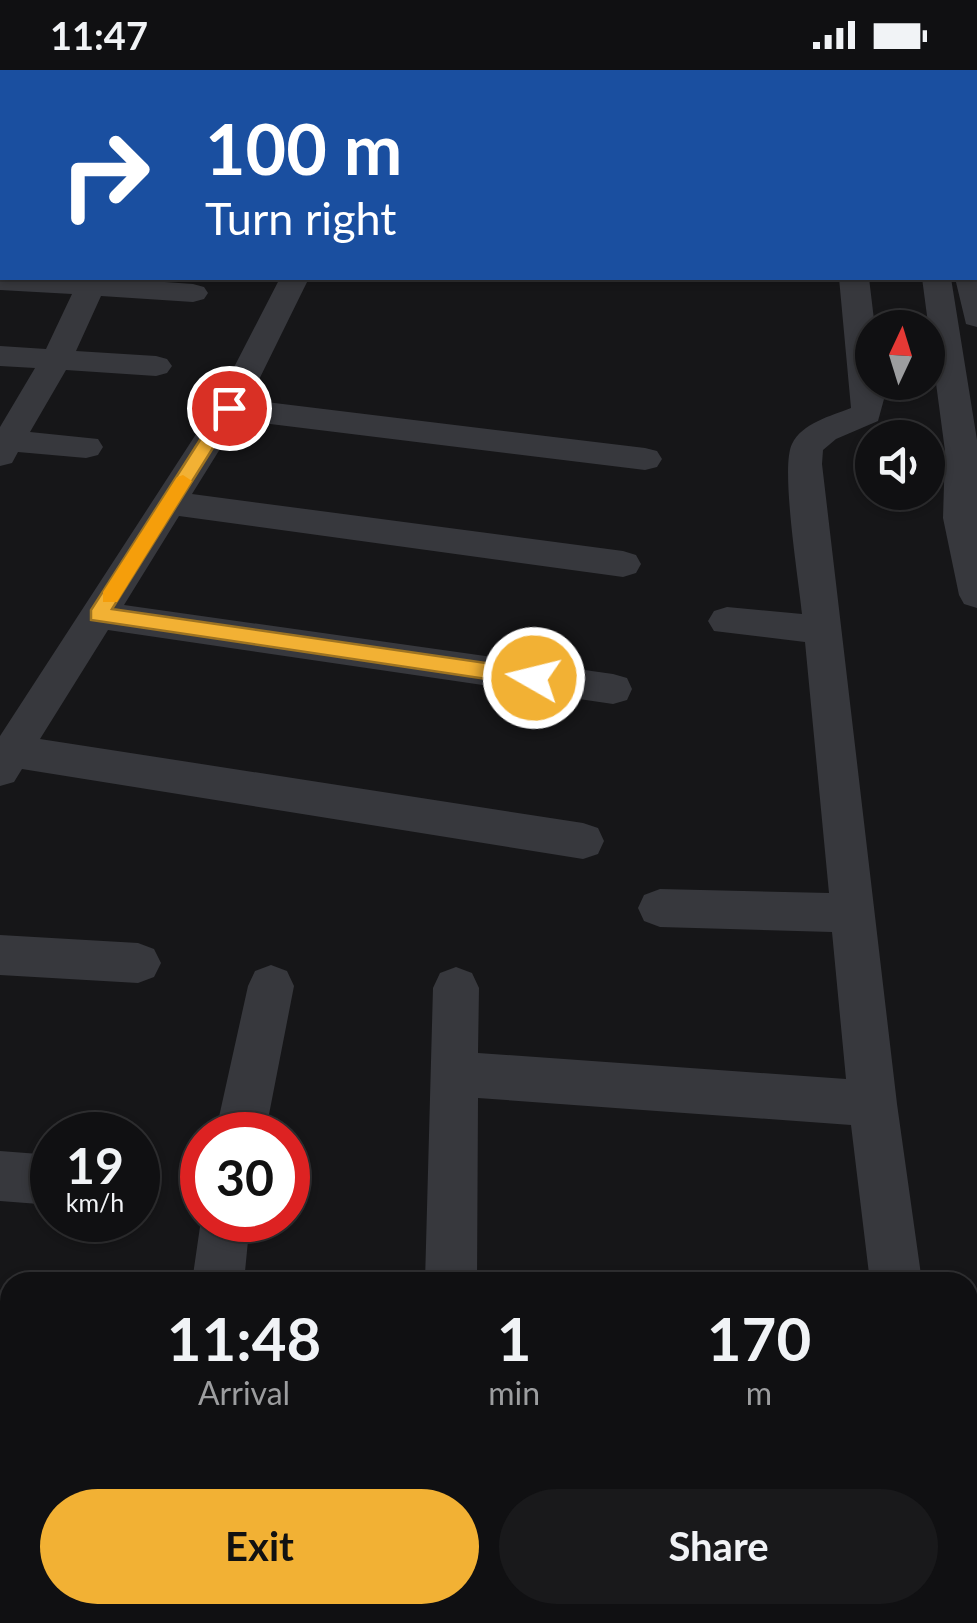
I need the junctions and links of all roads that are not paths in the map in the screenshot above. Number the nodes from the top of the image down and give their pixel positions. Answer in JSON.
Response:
{"nodes":[{"id":1,"x":293,"y":280,"type":"edge"},
{"id":2,"x":854,"y":280,"type":"edge"},
{"id":3,"x":937,"y":280,"type":"edge"},
{"id":4,"x":970,"y":280,"type":"edge"},
{"id":5,"x":0,"y":281,"type":"edge"},
{"id":6,"x":92,"y":282,"type":"edge"},
{"id":7,"x":193,"y":293,"type":"dead end"},
{"id":8,"x":977,"y":318,"type":"edge"},
{"id":9,"x":961,"y":351,"type":"edge"},
{"id":10,"x":0,"y":356,"type":"edge"},
{"id":11,"x":56,"y":360,"type":"junction"},
{"id":12,"x":156,"y":366,"type":"dead end"},
{"id":13,"x":964,"y":391,"type":"edge"},
{"id":14,"x":229,"y":408,"type":"junction"},
{"id":15,"x":3,"y":445,"type":"edge"},
{"id":16,"x":86,"y":447,"type":"dead end"},
{"id":17,"x":645,"y":459,"type":"dead end"},
{"id":18,"x":170,"y":503,"type":"junction"},
{"id":19,"x":623,"y":564,"type":"dead end"},
{"id":20,"x":977,"y":595,"type":"edge"},
{"id":21,"x":98,"y":615,"type":"junction"},
{"id":22,"x":727,"y":621,"type":"dead end"},
{"id":23,"x":822,"y":630,"type":"junction"},
{"id":24,"x":613,"y":689,"type":"dead end"},
{"id":25,"x":6,"y":761,"type":"edge"},
{"id":26,"x":583,"y":841,"type":"dead end"},
{"id":27,"x":660,"y":908,"type":"dead end"},
{"id":28,"x":854,"y":913,"type":"junction"},
{"id":29,"x":0,"y":956,"type":"edge"},
{"id":30,"x":138,"y":962,"type":"dead end"},
{"id":31,"x":271,"y":986,"type":"dead end"},
{"id":32,"x":456,"y":988,"type":"dead end"},
{"id":33,"x":454,"y":1074,"type":"junction"},
{"id":34,"x":872,"y":1104,"type":"junction"},
{"id":35,"x":245,"y":1112,"type":"edge"},
{"id":36,"x":0,"y":1176,"type":"edge"},
{"id":37,"x":30,"y":1178,"type":"edge"},
{"id":38,"x":222,"y":1242,"type":"edge"},
{"id":39,"x":219,"y":1272,"type":"edge"},
{"id":40,"x":452,"y":1272,"type":"edge"},
{"id":41,"x":895,"y":1272,"type":"edge"}],
"edges":[{"from":1,"to":14,"type":"street"},
{"from":2,"to":23,"type":"street"},
{"from":3,"to":9,"type":"street"},
{"from":4,"to":8,"type":"street"},
{"from":5,"to":6,"type":"street"},
{"from":6,"to":7,"type":"street"},
{"from":6,"to":11,"type":"street"},
{"from":9,"to":13,"type":"street"},
{"from":10,"to":11,"type":"street"},
{"from":11,"to":12,"type":"street"},
{"from":11,"to":15,"type":"street"},
{"from":13,"to":20,"type":"street"},
{"from":14,"to":17,"type":"street"},
{"from":14,"to":18,"type":"street"},
{"from":15,"to":16,"type":"street"},
{"from":18,"to":19,"type":"street"},
{"from":18,"to":21,"type":"street"},
{"from":21,"to":24,"type":"street"},
{"from":21,"to":25,"type":"street"},
{"from":22,"to":23,"type":"street"},
{"from":23,"to":28,"type":"street"},
{"from":25,"to":26,"type":"street"},
{"from":27,"to":28,"type":"street"},
{"from":28,"to":34,"type":"street"},
{"from":29,"to":30,"type":"street"},
{"from":31,"to":35,"type":"street"},
{"from":32,"to":33,"type":"street"},
{"from":33,"to":34,"type":"street"},
{"from":33,"to":40,"type":"street"},
{"from":34,"to":41,"type":"street"},
{"from":36,"to":37,"type":"street"},
{"from":38,"to":39,"type":"street"}]}
